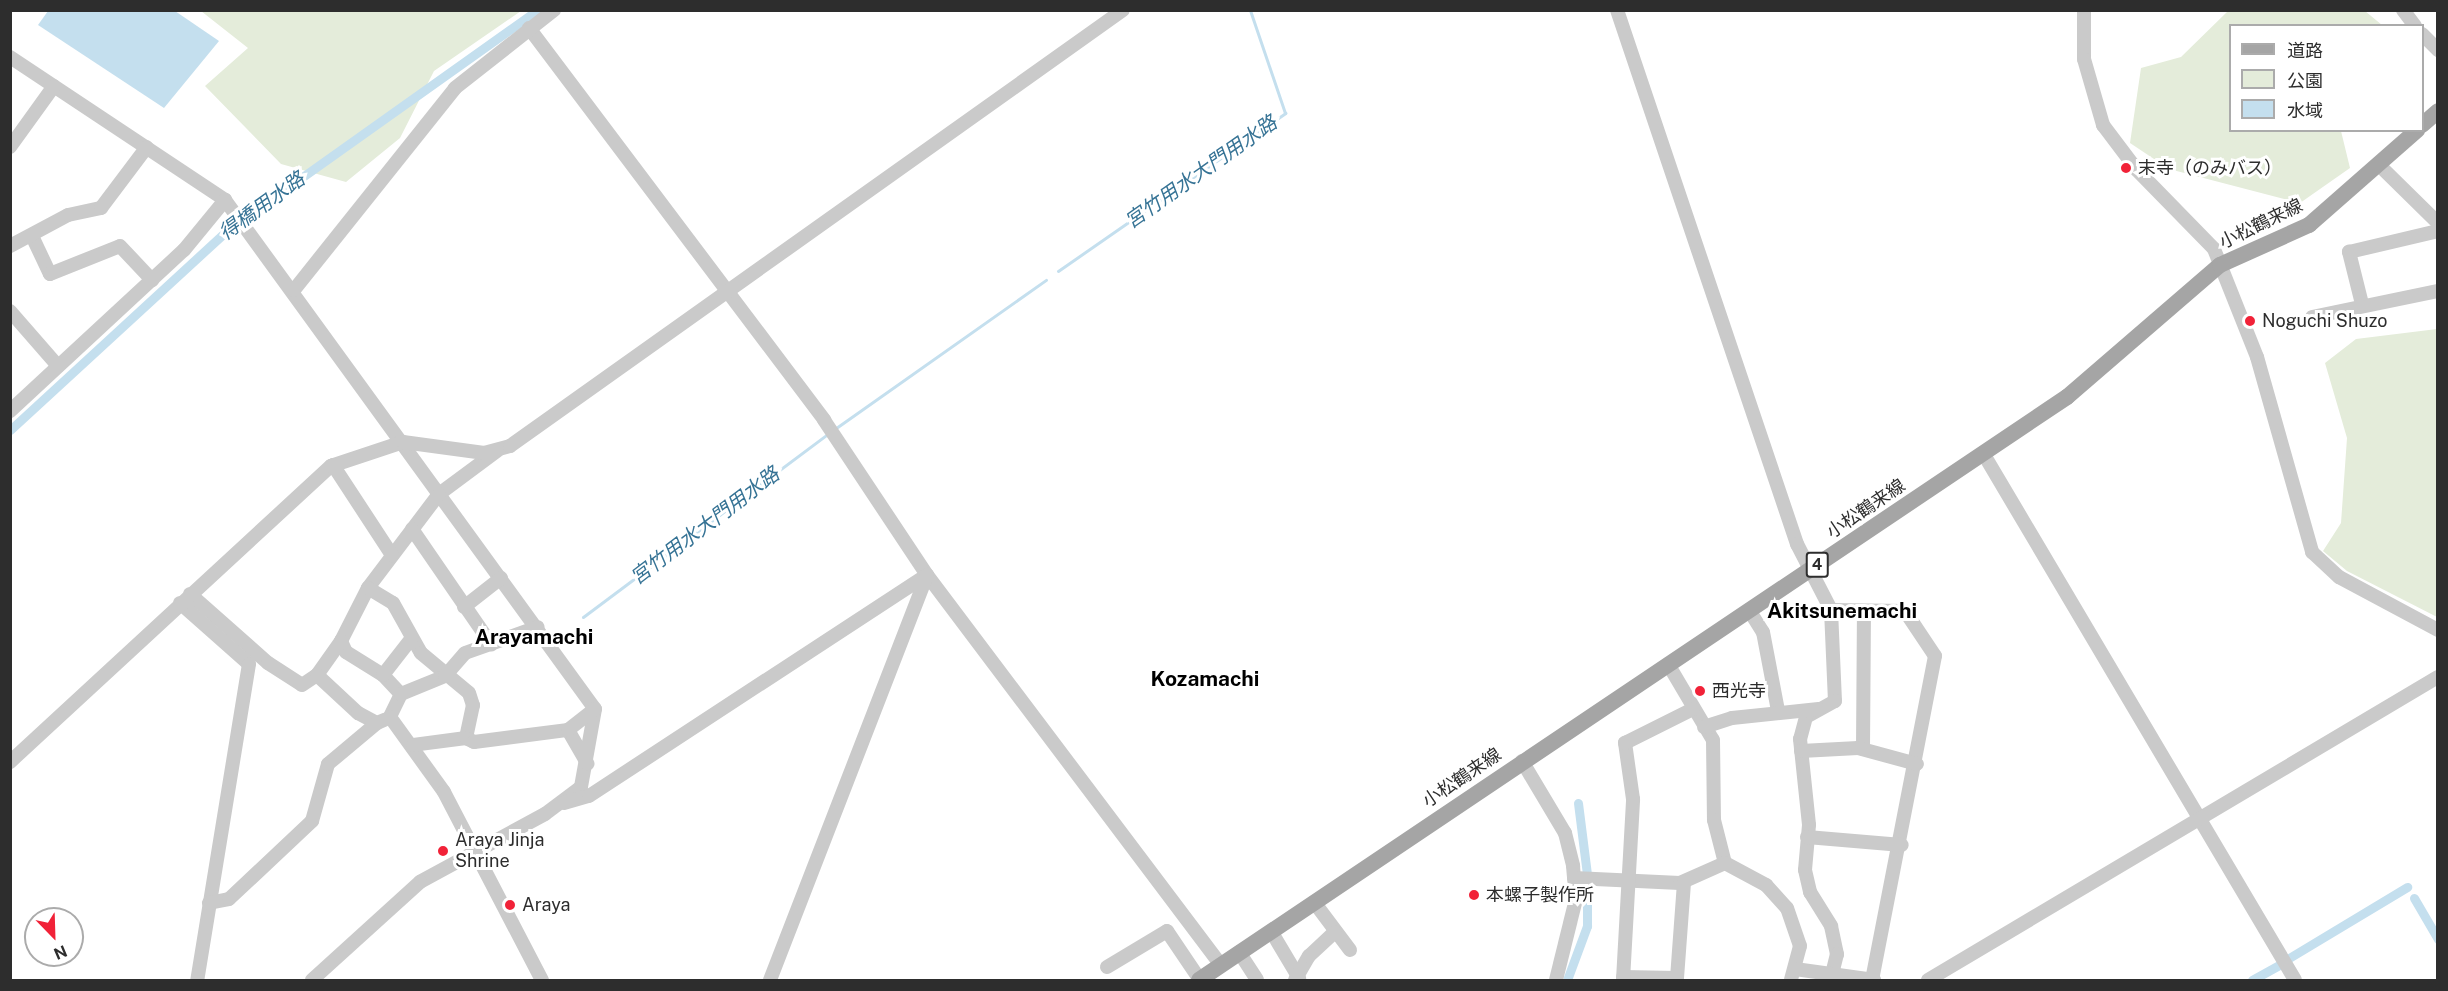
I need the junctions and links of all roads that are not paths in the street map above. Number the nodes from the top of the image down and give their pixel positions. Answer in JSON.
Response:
{"nodes":[{"id":1,"x":554,"y":10,"type":"edge"},
{"id":2,"x":1617,"y":10,"type":"edge"},
{"id":3,"x":2084,"y":10,"type":"edge"},
{"id":4,"x":2403,"y":10,"type":"edge"},
{"id":5,"x":1118,"y":12,"type":"edge"},
{"id":6,"x":2414,"y":24,"type":"edge"},
{"id":7,"x":530,"y":28,"type":"junction"},
{"id":8,"x":2424,"y":36,"type":"edge"},
{"id":9,"x":2438,"y":50,"type":"edge"},
{"id":10,"x":10,"y":57,"type":"edge"},
{"id":11,"x":54,"y":86,"type":"junction"},
{"id":12,"x":2438,"y":111,"type":"edge"},
{"id":13,"x":2424,"y":123,"type":"edge"},
{"id":14,"x":2415,"y":132,"type":"edge"},
{"id":15,"x":10,"y":147,"type":"edge"},
{"id":16,"x":147,"y":147,"type":"junction"},
{"id":17,"x":2380,"y":166,"type":"junction"},
{"id":18,"x":225,"y":200,"type":"junction"},
{"id":19,"x":2438,"y":224,"type":"edge"},
{"id":20,"x":2438,"y":231,"type":"edge"},
{"id":21,"x":32,"y":236,"type":"junction"},
{"id":22,"x":10,"y":246,"type":"edge"},
{"id":23,"x":2220,"y":265,"type":"junction"},
{"id":24,"x":152,"y":280,"type":"junction"},
{"id":25,"x":294,"y":290,"type":"junction"},
{"id":26,"x":2438,"y":291,"type":"edge"},
{"id":27,"x":730,"y":293,"type":"junction"},
{"id":28,"x":2362,"y":304,"type":"junction"},
{"id":29,"x":10,"y":311,"type":"edge"},
{"id":30,"x":2312,"y":317,"type":"dead end"},
{"id":31,"x":58,"y":366,"type":"junction"},
{"id":32,"x":10,"y":411,"type":"edge"},
{"id":33,"x":403,"y":442,"type":"junction"},
{"id":34,"x":501,"y":448,"type":"junction"},
{"id":35,"x":1983,"y":453,"type":"junction"},
{"id":36,"x":333,"y":465,"type":"junction"},
{"id":37,"x":439,"y":494,"type":"junction"},
{"id":38,"x":412,"y":530,"type":"junction"},
{"id":39,"x":392,"y":555,"type":"junction"},
{"id":40,"x":1809,"y":570,"type":"junction"},
{"id":41,"x":927,"y":575,"type":"junction"},
{"id":42,"x":501,"y":578,"type":"junction"},
{"id":43,"x":368,"y":588,"type":"junction"},
{"id":44,"x":185,"y":598,"type":"junction"},
{"id":45,"x":464,"y":607,"type":"junction"},
{"id":46,"x":1749,"y":610,"type":"junction"},
{"id":47,"x":1831,"y":610,"type":"junction"},
{"id":48,"x":1864,"y":610,"type":"junction"},
{"id":49,"x":538,"y":627,"type":"junction"},
{"id":50,"x":2438,"y":630,"type":"edge"},
{"id":51,"x":411,"y":639,"type":"junction"},
{"id":52,"x":342,"y":641,"type":"junction"},
{"id":53,"x":491,"y":644,"type":"junction"},
{"id":54,"x":1668,"y":664,"type":"junction"},
{"id":55,"x":317,"y":675,"type":"junction"},
{"id":56,"x":383,"y":675,"type":"junction"},
{"id":57,"x":446,"y":676,"type":"junction"},
{"id":58,"x":2438,"y":677,"type":"edge"},
{"id":59,"x":401,"y":694,"type":"junction"},
{"id":60,"x":1821,"y":708,"type":"junction"},
{"id":61,"x":595,"y":709,"type":"junction"},
{"id":62,"x":1693,"y":709,"type":"junction"},
{"id":63,"x":1778,"y":711,"type":"junction"},
{"id":64,"x":384,"y":720,"type":"junction"},
{"id":65,"x":1704,"y":727,"type":"junction"},
{"id":66,"x":568,"y":730,"type":"junction"},
{"id":67,"x":466,"y":738,"type":"junction"},
{"id":68,"x":413,"y":745,"type":"junction"},
{"id":69,"x":1863,"y":749,"type":"junction"},
{"id":70,"x":1800,"y":751,"type":"junction"},
{"id":71,"x":1522,"y":761,"type":"junction"},
{"id":72,"x":10,"y":762,"type":"edge"},
{"id":73,"x":588,"y":764,"type":"junction"},
{"id":74,"x":1917,"y":764,"type":"junction"},
{"id":75,"x":562,"y":804,"type":"junction"},
{"id":76,"x":2198,"y":817,"type":"junction"},
{"id":77,"x":1807,"y":837,"type":"junction"},
{"id":78,"x":1902,"y":845,"type":"junction"},
{"id":79,"x":474,"y":851,"type":"junction"},
{"id":80,"x":1725,"y":863,"type":"junction"},
{"id":81,"x":1574,"y":878,"type":"junction"},
{"id":82,"x":1628,"y":882,"type":"junction"},
{"id":83,"x":1684,"y":882,"type":"junction"},
{"id":84,"x":1314,"y":902,"type":"junction"},
{"id":85,"x":209,"y":903,"type":"junction"},
{"id":86,"x":1271,"y":931,"type":"junction"},
{"id":87,"x":1335,"y":932,"type":"junction"},
{"id":88,"x":1350,"y":950,"type":"dead end"},
{"id":89,"x":1239,"y":952,"type":"junction"},
{"id":90,"x":1221,"y":965,"type":"junction"},
{"id":91,"x":1107,"y":967,"type":"dead end"},
{"id":92,"x":1832,"y":974,"type":"junction"},
{"id":93,"x":1793,"y":975,"type":"edge"},
{"id":94,"x":1202,"y":979,"type":"edge"},
{"id":95,"x":1297,"y":979,"type":"edge"},
{"id":96,"x":1623,"y":979,"type":"edge"},
{"id":97,"x":1873,"y":980,"type":"edge"},
{"id":98,"x":197,"y":981,"type":"edge"},
{"id":99,"x":312,"y":981,"type":"edge"},
{"id":100,"x":542,"y":981,"type":"edge"},
{"id":101,"x":770,"y":981,"type":"edge"},
{"id":102,"x":1257,"y":981,"type":"edge"},
{"id":103,"x":1556,"y":981,"type":"edge"},
{"id":104,"x":1928,"y":981,"type":"edge"},
{"id":105,"x":2295,"y":981,"type":"edge"}],
"edges":[{"from":1,"to":7,"type":"street"},
{"from":2,"to":40,"type":"street"},
{"from":3,"to":23,"type":"street"},
{"from":4,"to":6,"type":"street"},
{"from":5,"to":27,"type":"street"},
{"from":7,"to":25,"type":"street"},
{"from":7,"to":27,"type":"street"},
{"from":8,"to":9,"type":"street"},
{"from":10,"to":11,"type":"street"},
{"from":11,"to":15,"type":"street"},
{"from":11,"to":16,"type":"street"},
{"from":12,"to":13,"type":"main road"},
{"from":14,"to":17,"type":"main road","name":"小松鶴来線","number":"4"},
{"from":16,"to":18,"type":"street"},
{"from":16,"to":21,"type":"street"},
{"from":17,"to":19,"type":"street"},
{"from":17,"to":23,"type":"main road","name":"小松鶴来線","number":"4"},
{"from":18,"to":24,"type":"street"},
{"from":18,"to":25,"type":"street"},
{"from":20,"to":28,"type":"street"},
{"from":21,"to":22,"type":"street"},
{"from":21,"to":24,"type":"street"},
{"from":23,"to":35,"type":"main road","name":"小松鶴来線","number":"4"},
{"from":23,"to":50,"type":"street"},
{"from":24,"to":31,"type":"street"},
{"from":25,"to":33,"type":"street"},
{"from":26,"to":28,"type":"street"},
{"from":27,"to":34,"type":"street"},
{"from":27,"to":41,"type":"street"},
{"from":28,"to":30,"type":"street"},
{"from":29,"to":31,"type":"street"},
{"from":31,"to":32,"type":"street"},
{"from":33,"to":34,"type":"street"},
{"from":33,"to":36,"type":"street"},
{"from":33,"to":37,"type":"street"},
{"from":34,"to":37,"type":"street"},
{"from":35,"to":40,"type":"main road","name":"小松鶴来線","number":"4"},
{"from":35,"to":76,"type":"street"},
{"from":36,"to":39,"type":"street"},
{"from":36,"to":44,"type":"street"},
{"from":37,"to":38,"type":"street"},
{"from":37,"to":42,"type":"street"},
{"from":38,"to":39,"type":"street"},
{"from":38,"to":45,"type":"street"},
{"from":39,"to":43,"type":"street"},
{"from":40,"to":46,"type":"main road","name":"小松鶴来線","number":"4"},
{"from":40,"to":47,"type":"street"},
{"from":41,"to":75,"type":"street"},
{"from":41,"to":90,"type":"street"},
{"from":41,"to":101,"type":"street"},
{"from":42,"to":45,"type":"street"},
{"from":42,"to":49,"type":"street"},
{"from":43,"to":51,"type":"street"},
{"from":43,"to":52,"type":"street"},
{"from":44,"to":55,"type":"street"},
{"from":44,"to":72,"type":"street"},
{"from":44,"to":85,"type":"street"},
{"from":45,"to":53,"type":"street"},
{"from":46,"to":54,"type":"main road","name":"小松鶴来線","number":"4"},
{"from":46,"to":63,"type":"street"},
{"from":47,"to":48,"type":"street"},
{"from":47,"to":60,"type":"street"},
{"from":48,"to":69,"type":"street"},
{"from":48,"to":74,"type":"street"},
{"from":49,"to":53,"type":"street"},
{"from":49,"to":61,"type":"street"},
{"from":51,"to":56,"type":"street"},
{"from":51,"to":57,"type":"street"},
{"from":52,"to":55,"type":"street"},
{"from":52,"to":56,"type":"street"},
{"from":53,"to":57,"type":"street"},
{"from":54,"to":62,"type":"street"},
{"from":54,"to":71,"type":"main road","name":"小松鶴来線","number":"4"},
{"from":55,"to":64,"type":"street"},
{"from":56,"to":59,"type":"street"},
{"from":57,"to":59,"type":"street"},
{"from":57,"to":67,"type":"street"},
{"from":58,"to":76,"type":"street"},
{"from":59,"to":64,"type":"street"},
{"from":60,"to":63,"type":"street"},
{"from":60,"to":70,"type":"street"},
{"from":61,"to":66,"type":"street"},
{"from":61,"to":73,"type":"street"},
{"from":62,"to":65,"type":"street"},
{"from":62,"to":82,"type":"street"},
{"from":63,"to":65,"type":"street"},
{"from":64,"to":68,"type":"street"},
{"from":64,"to":85,"type":"street"},
{"from":65,"to":80,"type":"street"},
{"from":66,"to":67,"type":"street"},
{"from":66,"to":73,"type":"street"},
{"from":67,"to":68,"type":"street"},
{"from":68,"to":79,"type":"street"},
{"from":69,"to":70,"type":"street"},
{"from":69,"to":74,"type":"street"},
{"from":70,"to":77,"type":"street"},
{"from":71,"to":81,"type":"street"},
{"from":71,"to":84,"type":"main road","name":"小松鶴来線","number":"4"},
{"from":73,"to":75,"type":"street"},
{"from":74,"to":78,"type":"street"},
{"from":75,"to":79,"type":"street"},
{"from":76,"to":104,"type":"street"},
{"from":76,"to":105,"type":"street"},
{"from":77,"to":78,"type":"street"},
{"from":77,"to":92,"type":"street"},
{"from":78,"to":97,"type":"street"},
{"from":79,"to":99,"type":"street"},
{"from":79,"to":100,"type":"street"},
{"from":80,"to":83,"type":"street"},
{"from":80,"to":93,"type":"street"},
{"from":81,"to":82,"type":"street"},
{"from":81,"to":103,"type":"street"},
{"from":82,"to":83,"type":"street"},
{"from":82,"to":96,"type":"street"},
{"from":83,"to":96,"type":"street"},
{"from":84,"to":86,"type":"main road","name":"小松鶴来線","number":"4"},
{"from":84,"to":87,"type":"street"},
{"from":85,"to":98,"type":"street"},
{"from":86,"to":89,"type":"main road","name":"小松鶴来線","number":"4"},
{"from":86,"to":95,"type":"street"},
{"from":87,"to":88,"type":"street"},
{"from":87,"to":95,"type":"street"},
{"from":89,"to":90,"type":"main road","name":"小松鶴来線","number":"4"},
{"from":89,"to":102,"type":"street"},
{"from":90,"to":94,"type":"main road","name":"小松鶴来線","number":"4"},
{"from":91,"to":94,"type":"street"},
{"from":92,"to":93,"type":"street"},
{"from":92,"to":97,"type":"street"}]}
